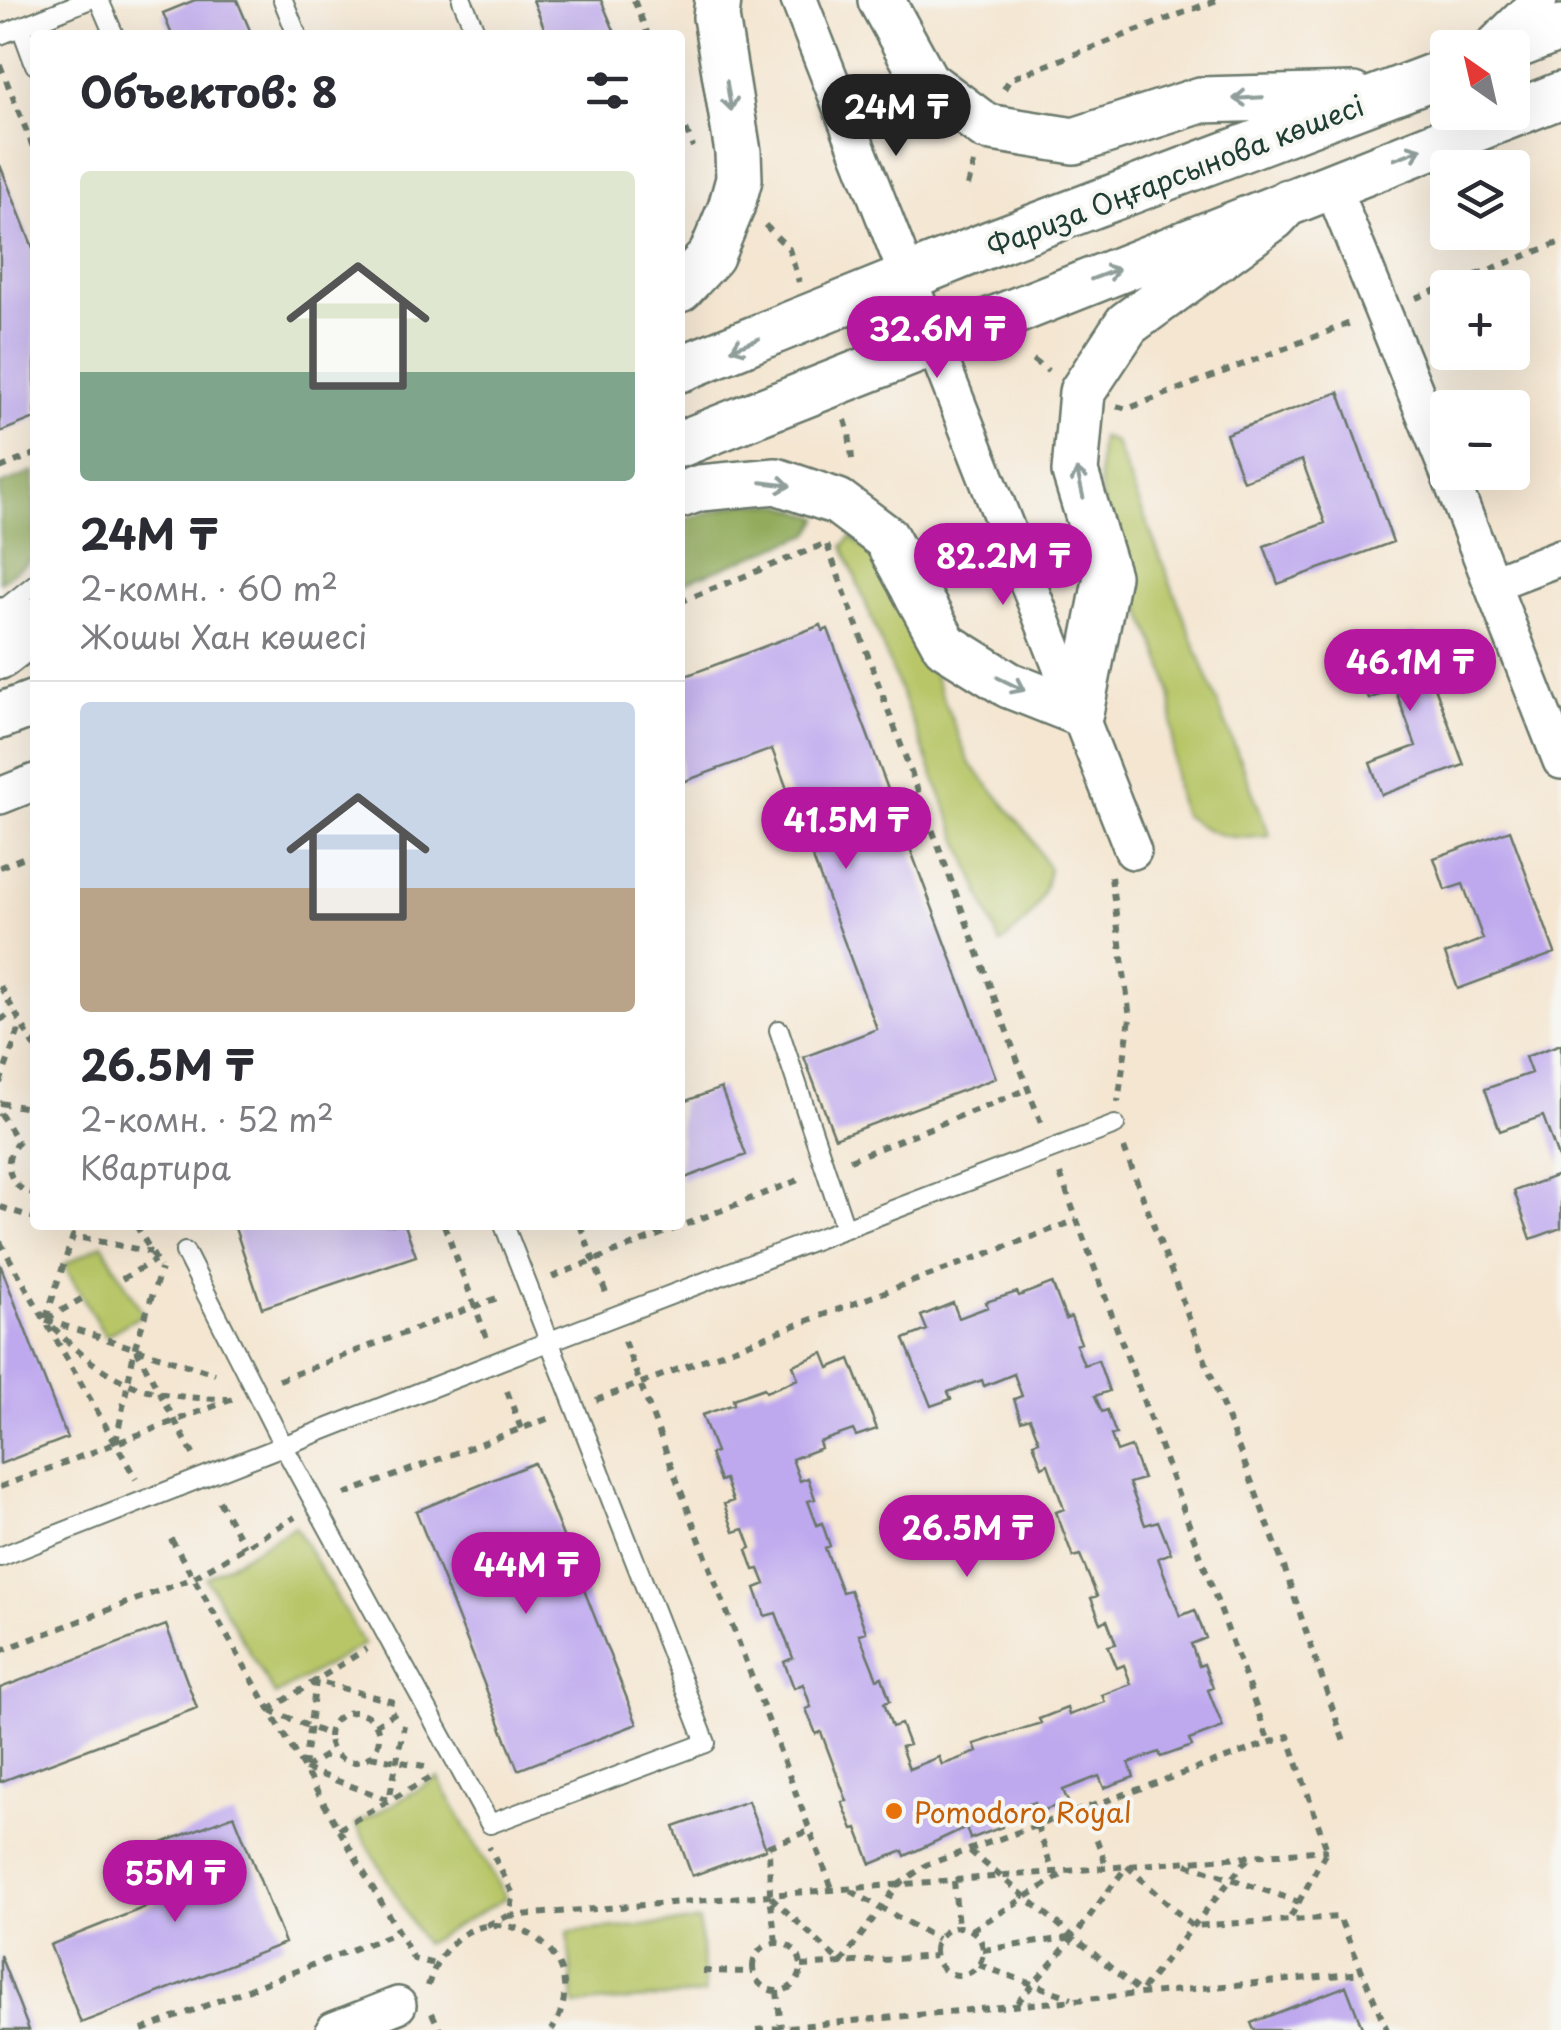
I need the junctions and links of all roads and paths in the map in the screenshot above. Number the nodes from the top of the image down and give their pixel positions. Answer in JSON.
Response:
{"nodes":[{"id":1,"x":88,"y":0,"type":"edge"},
{"id":2,"x":98,"y":0,"type":"edge"},
{"id":3,"x":283,"y":0,"type":"edge"},
{"id":4,"x":462,"y":0,"type":"edge"},
{"id":5,"x":634,"y":0,"type":"edge"},
{"id":6,"x":718,"y":0,"type":"edge"},
{"id":7,"x":799,"y":0,"type":"edge"},
{"id":8,"x":880,"y":0,"type":"edge"},
{"id":9,"x":1217,"y":0,"type":"edge"},
{"id":10,"x":1539,"y":0,"type":"edge"},
{"id":11,"x":20,"y":27,"type":"junction"},
{"id":12,"x":1561,"y":28,"type":"edge"},
{"id":13,"x":112,"y":30,"type":"edge"},
{"id":14,"x":295,"y":30,"type":"edge"},
{"id":15,"x":475,"y":30,"type":"edge"},
{"id":16,"x":646,"y":30,"type":"edge"},
{"id":17,"x":1508,"y":30,"type":"edge"},
{"id":18,"x":0,"y":35,"type":"edge"},
{"id":19,"x":1530,"y":40,"type":"edge"},
{"id":20,"x":30,"y":52,"type":"edge"},
{"id":21,"x":0,"y":64,"type":"edge"},
{"id":22,"x":1430,"y":79,"type":"edge"},
{"id":23,"x":1561,"y":94,"type":"edge"},
{"id":24,"x":1380,"y":97,"type":"junction"},
{"id":25,"x":996,"y":103,"type":"dead end"},
{"id":26,"x":30,"y":139,"type":"edge"},
{"id":27,"x":1331,"y":184,"type":"junction"},
{"id":28,"x":1288,"y":202,"type":"junction"},
{"id":29,"x":754,"y":214,"type":"dead end"},
{"id":30,"x":1561,"y":242,"type":"edge"},
{"id":31,"x":908,"y":278,"type":"junction"},
{"id":32,"x":799,"y":283,"type":"dead end"},
{"id":33,"x":685,"y":284,"type":"edge"},
{"id":34,"x":1382,"y":311,"type":"junction"},
{"id":35,"x":933,"y":342,"type":"junction"},
{"id":36,"x":685,"y":367,"type":"edge"},
{"id":37,"x":1102,"y":401,"type":"dead end"},
{"id":38,"x":843,"y":416,"type":"dead end"},
{"id":39,"x":1430,"y":428,"type":"edge"},
{"id":40,"x":685,"y":442,"type":"edge"},
{"id":41,"x":30,"y":456,"type":"edge"},
{"id":42,"x":0,"y":468,"type":"edge"},
{"id":43,"x":854,"y":478,"type":"dead end"},
{"id":44,"x":1455,"y":490,"type":"edge"},
{"id":45,"x":685,"y":493,"type":"edge"},
{"id":46,"x":1561,"y":557,"type":"edge"},
{"id":47,"x":1492,"y":583,"type":"junction"},
{"id":48,"x":30,"y":588,"type":"edge"},
{"id":49,"x":685,"y":600,"type":"edge"},
{"id":50,"x":0,"y":614,"type":"edge"},
{"id":51,"x":30,"y":621,"type":"edge"},
{"id":52,"x":30,"y":624,"type":"edge"},
{"id":53,"x":30,"y":627,"type":"edge"},
{"id":54,"x":0,"y":635,"type":"edge"},
{"id":55,"x":0,"y":656,"type":"edge"},
{"id":56,"x":30,"y":705,"type":"edge"},
{"id":57,"x":1080,"y":713,"type":"junction"},
{"id":58,"x":0,"y":716,"type":"edge"},
{"id":59,"x":1561,"y":761,"type":"edge"},
{"id":60,"x":30,"y":784,"type":"edge"},
{"id":61,"x":0,"y":796,"type":"edge"},
{"id":62,"x":30,"y":855,"type":"edge"},
{"id":63,"x":1122,"y":861,"type":"joint"},
{"id":64,"x":0,"y":867,"type":"edge"},
{"id":65,"x":0,"y":986,"type":"edge"},
{"id":66,"x":4,"y":1001,"type":"edge"},
{"id":67,"x":14,"y":1012,"type":"junction"},
{"id":68,"x":0,"y":1020,"type":"edge"},
{"id":69,"x":21,"y":1024,"type":"junction"},
{"id":70,"x":779,"y":1030,"type":"dead end"},
{"id":71,"x":30,"y":1039,"type":"edge"},
{"id":72,"x":0,"y":1084,"type":"edge"},
{"id":73,"x":1028,"y":1090,"type":"junction"},
{"id":74,"x":0,"y":1103,"type":"edge"},
{"id":75,"x":30,"y":1108,"type":"edge"},
{"id":76,"x":0,"y":1113,"type":"edge"},
{"id":77,"x":1115,"y":1125,"type":"junction"},
{"id":78,"x":1045,"y":1134,"type":"dead end"},
{"id":79,"x":30,"y":1138,"type":"edge"},
{"id":80,"x":17,"y":1141,"type":"junction"},
{"id":81,"x":827,"y":1168,"type":"junction"},
{"id":82,"x":1060,"y":1174,"type":"dead end"},
{"id":83,"x":30,"y":1192,"type":"edge"},
{"id":84,"x":0,"y":1207,"type":"edge"},
{"id":85,"x":30,"y":1216,"type":"edge"},
{"id":86,"x":1077,"y":1220,"type":"junction"},
{"id":87,"x":685,"y":1224,"type":"edge"},
{"id":88,"x":845,"y":1228,"type":"junction"},
{"id":89,"x":70,"y":1230,"type":"edge"},
{"id":90,"x":446,"y":1230,"type":"edge"},
{"id":91,"x":506,"y":1230,"type":"edge"},
{"id":92,"x":582,"y":1230,"type":"edge"},
{"id":93,"x":670,"y":1230,"type":"edge"},
{"id":94,"x":73,"y":1236,"type":"junction"},
{"id":95,"x":0,"y":1242,"type":"edge"},
{"id":96,"x":150,"y":1252,"type":"dead end"},
{"id":97,"x":185,"y":1252,"type":"dead end"},
{"id":98,"x":156,"y":1260,"type":"dead end"},
{"id":99,"x":594,"y":1260,"type":"junction"},
{"id":100,"x":161,"y":1269,"type":"dead end"},
{"id":101,"x":122,"y":1279,"type":"dead end"},
{"id":102,"x":546,"y":1279,"type":"dead end"},
{"id":103,"x":500,"y":1297,"type":"dead end"},
{"id":104,"x":83,"y":1298,"type":"dead end"},
{"id":105,"x":608,"y":1299,"type":"dead end"},
{"id":106,"x":475,"y":1306,"type":"junction"},
{"id":107,"x":46,"y":1320,"type":"junction"},
{"id":108,"x":622,"y":1335,"type":"dead end"},
{"id":109,"x":550,"y":1340,"type":"junction"},
{"id":110,"x":134,"y":1347,"type":"junction"},
{"id":111,"x":491,"y":1349,"type":"dead end"},
{"id":112,"x":221,"y":1376,"type":"dead end"},
{"id":113,"x":280,"y":1380,"type":"dead end"},
{"id":114,"x":128,"y":1382,"type":"junction"},
{"id":115,"x":640,"y":1384,"type":"junction"},
{"id":116,"x":507,"y":1391,"type":"dead end"},
{"id":117,"x":160,"y":1394,"type":"junction"},
{"id":118,"x":590,"y":1402,"type":"dead end"},
{"id":119,"x":560,"y":1414,"type":"dead end"},
{"id":120,"x":175,"y":1421,"type":"junction"},
{"id":121,"x":521,"y":1428,"type":"junction"},
{"id":122,"x":116,"y":1443,"type":"junction"},
{"id":123,"x":284,"y":1447,"type":"junction"},
{"id":124,"x":198,"y":1462,"type":"dead end"},
{"id":125,"x":140,"y":1484,"type":"dead end"},
{"id":126,"x":0,"y":1487,"type":"edge"},
{"id":127,"x":345,"y":1494,"type":"dead end"},
{"id":128,"x":219,"y":1501,"type":"dead end"},
{"id":129,"x":300,"y":1514,"type":"dead end"},
{"id":130,"x":171,"y":1539,"type":"dead end"},
{"id":131,"x":245,"y":1547,"type":"junction"},
{"id":132,"x":0,"y":1557,"type":"edge"},
{"id":133,"x":193,"y":1578,"type":"junction"},
{"id":134,"x":374,"y":1644,"type":"dead end"},
{"id":135,"x":0,"y":1651,"type":"edge"},
{"id":136,"x":316,"y":1681,"type":"junction"},
{"id":137,"x":408,"y":1706,"type":"junction"},
{"id":138,"x":269,"y":1710,"type":"junction"},
{"id":139,"x":376,"y":1724,"type":"junction"},
{"id":140,"x":309,"y":1727,"type":"junction"},
{"id":141,"x":328,"y":1736,"type":"junction"},
{"id":142,"x":1270,"y":1742,"type":"junction"},
{"id":143,"x":1344,"y":1742,"type":"dead end"},
{"id":144,"x":333,"y":1750,"type":"junction"},
{"id":145,"x":370,"y":1756,"type":"junction"},
{"id":146,"x":397,"y":1761,"type":"junction"},
{"id":147,"x":304,"y":1768,"type":"junction"},
{"id":148,"x":389,"y":1800,"type":"junction"},
{"id":149,"x":1086,"y":1808,"type":"junction"},
{"id":150,"x":1037,"y":1826,"type":"junction"},
{"id":151,"x":339,"y":1830,"type":"junction"},
{"id":152,"x":810,"y":1831,"type":"junction"},
{"id":153,"x":969,"y":1850,"type":"junction"},
{"id":154,"x":1327,"y":1850,"type":"junction"},
{"id":155,"x":1250,"y":1856,"type":"junction"},
{"id":156,"x":1181,"y":1862,"type":"junction"},
{"id":157,"x":1127,"y":1866,"type":"junction"},
{"id":158,"x":1107,"y":1868,"type":"junction"},
{"id":159,"x":1069,"y":1871,"type":"junction"},
{"id":160,"x":1053,"y":1872,"type":"junction"},
{"id":161,"x":1002,"y":1876,"type":"junction"},
{"id":162,"x":1231,"y":1879,"type":"junction"},
{"id":163,"x":954,"y":1880,"type":"junction"},
{"id":164,"x":510,"y":1884,"type":"dead end"},
{"id":165,"x":898,"y":1886,"type":"junction"},
{"id":166,"x":849,"y":1890,"type":"junction"},
{"id":167,"x":832,"y":1891,"type":"junction"},
{"id":168,"x":770,"y":1896,"type":"junction"},
{"id":169,"x":1026,"y":1897,"type":"junction"},
{"id":170,"x":1299,"y":1902,"type":"junction"},
{"id":171,"x":882,"y":1908,"type":"junction"},
{"id":172,"x":508,"y":1916,"type":"junction"},
{"id":173,"x":1289,"y":1920,"type":"junction"},
{"id":174,"x":488,"y":1925,"type":"junction"},
{"id":175,"x":1192,"y":1926,"type":"junction"},
{"id":176,"x":958,"y":1927,"type":"junction"},
{"id":177,"x":972,"y":1930,"type":"junction"},
{"id":178,"x":398,"y":1932,"type":"junction"},
{"id":179,"x":1074,"y":1937,"type":"junction"},
{"id":180,"x":937,"y":1939,"type":"junction"},
{"id":181,"x":776,"y":1942,"type":"junction"},
{"id":182,"x":983,"y":1950,"type":"junction"},
{"id":183,"x":935,"y":1956,"type":"junction"},
{"id":184,"x":841,"y":1963,"type":"junction"},
{"id":185,"x":979,"y":1965,"type":"junction"},
{"id":186,"x":802,"y":1966,"type":"junction"},
{"id":187,"x":703,"y":1971,"type":"dead end"},
{"id":188,"x":753,"y":1972,"type":"junction"},
{"id":189,"x":1363,"y":1974,"type":"junction"},
{"id":190,"x":1034,"y":1984,"type":"junction"},
{"id":191,"x":777,"y":1991,"type":"junction"},
{"id":192,"x":1140,"y":1992,"type":"junction"},
{"id":193,"x":1074,"y":1999,"type":"junction"},
{"id":194,"x":1017,"y":2004,"type":"junction"},
{"id":195,"x":398,"y":2005,"type":"dead end"},
{"id":196,"x":781,"y":2028,"type":"junction"},
{"id":197,"x":556,"y":2029,"type":"edge"},
{"id":198,"x":142,"y":2030,"type":"edge"},
{"id":199,"x":334,"y":2030,"type":"edge"},
{"id":200,"x":757,"y":2030,"type":"edge"},
{"id":201,"x":1387,"y":2030,"type":"edge"}],
"edges":[{"from":1,"to":11,"type":"lane"},
{"from":2,"to":13,"type":"lane"},
{"from":3,"to":14,"type":"lane"},
{"from":4,"to":15,"type":"lane"},
{"from":5,"to":16,"type":"path"},
{"from":6,"to":33,"type":"street","one_way":true},
{"from":7,"to":31,"type":"street"},
{"from":24,"to":8,"type":"street","one_way":true},
{"from":9,"to":25,"type":"path"},
{"from":10,"to":17,"type":"street"},
{"from":11,"to":18,"type":"lane"},
{"from":11,"to":20,"type":"lane"},
{"from":12,"to":19,"type":"street"},
{"from":21,"to":26,"type":"path"},
{"from":22,"to":24,"type":"street","name":"Фариза Оңғарсынова көшесі"},
{"from":27,"to":23,"type":"street","one_way":true},
{"from":24,"to":31,"type":"street","name":"Фариза Оңғарсынова көшесі"},
{"from":27,"to":28,"type":"street"},
{"from":27,"to":34,"type":"street"},
{"from":35,"to":28,"type":"street","one_way":true},
{"from":57,"to":28,"type":"street","one_way":true},
{"from":29,"to":32,"type":"path"},
{"from":30,"to":34,"type":"path"},
{"from":31,"to":35,"type":"street"},
{"from":31,"to":36,"type":"street","name":"Фариза Оңғарсынова көшесі","one_way":true},
{"from":34,"to":37,"type":"path"},
{"from":34,"to":39,"type":"street"},
{"from":35,"to":40,"type":"street"},
{"from":35,"to":57,"type":"street"},
{"from":38,"to":43,"type":"path"},
{"from":41,"to":42,"type":"path"},
{"from":44,"to":47,"type":"street"},
{"from":45,"to":57,"type":"street","one_way":true},
{"from":46,"to":47,"type":"street"},
{"from":47,"to":59,"type":"street"},
{"from":48,"to":50,"type":"lane"},
{"from":49,"to":73,"type":"path"},
{"from":50,"to":51,"type":"street"},
{"from":52,"to":54,"type":"street"},
{"from":53,"to":55,"type":"street"},
{"from":56,"to":58,"type":"street"},
{"from":57,"to":63,"type":"street"},
{"from":60,"to":61,"type":"street"},
{"from":62,"to":64,"type":"path"},
{"from":63,"to":77,"type":"path"},
{"from":65,"to":66,"type":"path"},
{"from":66,"to":67,"type":"path"},
{"from":67,"to":68,"type":"path"},
{"from":67,"to":69,"type":"path"},
{"from":69,"to":71,"type":"path"},
{"from":69,"to":72,"type":"path"},
{"from":70,"to":81,"type":"lane"},
{"from":73,"to":78,"type":"path"},
{"from":73,"to":81,"type":"path"},
{"from":74,"to":75,"type":"path"},
{"from":76,"to":80,"type":"path"},
{"from":77,"to":88,"type":"lane"},
{"from":77,"to":143,"type":"path"},
{"from":79,"to":80,"type":"path"},
{"from":80,"to":83,"type":"path"},
{"from":81,"to":87,"type":"path"},
{"from":81,"to":88,"type":"lane"},
{"from":82,"to":86,"type":"path"},
{"from":84,"to":85,"type":"path"},
{"from":86,"to":115,"type":"path"},
{"from":86,"to":142,"type":"path"},
{"from":88,"to":109,"type":"lane"},
{"from":89,"to":94,"type":"path"},
{"from":90,"to":106,"type":"path"},
{"from":91,"to":109,"type":"lane"},
{"from":92,"to":99,"type":"path"},
{"from":93,"to":99,"type":"path"},
{"from":94,"to":96,"type":"path"},
{"from":94,"to":107,"type":"path"},
{"from":95,"to":107,"type":"path"},
{"from":97,"to":123,"type":"lane"},
{"from":98,"to":101,"type":"path"},
{"from":99,"to":102,"type":"path"},
{"from":99,"to":105,"type":"path"},
{"from":100,"to":110,"type":"path"},
{"from":103,"to":106,"type":"path"},
{"from":104,"to":107,"type":"path"},
{"from":106,"to":111,"type":"path"},
{"from":106,"to":113,"type":"path"},
{"from":107,"to":110,"type":"path"},
{"from":107,"to":114,"type":"path"},
{"from":107,"to":122,"type":"path"},
{"from":108,"to":115,"type":"path"},
{"from":109,"to":123,"type":"lane"},
{"from":109,"to":123,"type":"lane"},
{"from":110,"to":112,"type":"path"},
{"from":110,"to":114,"type":"path"},
{"from":110,"to":117,"type":"path"},
{"from":114,"to":117,"type":"path"},
{"from":114,"to":122,"type":"path"},
{"from":115,"to":118,"type":"path"},
{"from":115,"to":152,"type":"path"},
{"from":116,"to":121,"type":"path"},
{"from":117,"to":120,"type":"path"},
{"from":117,"to":120,"type":"path"},
{"from":119,"to":121,"type":"path"},
{"from":120,"to":122,"type":"path"},
{"from":120,"to":124,"type":"path"},
{"from":121,"to":127,"type":"path"},
{"from":122,"to":125,"type":"path"},
{"from":122,"to":126,"type":"path"},
{"from":123,"to":132,"type":"lane"},
{"from":128,"to":131,"type":"path"},
{"from":129,"to":131,"type":"path"},
{"from":130,"to":133,"type":"path"},
{"from":131,"to":133,"type":"path"},
{"from":133,"to":135,"type":"path"},
{"from":133,"to":138,"type":"path"},
{"from":134,"to":136,"type":"path"},
{"from":136,"to":137,"type":"path"},
{"from":136,"to":138,"type":"path"},
{"from":136,"to":140,"type":"path"},
{"from":137,"to":139,"type":"path"},
{"from":137,"to":146,"type":"path"},
{"from":138,"to":140,"type":"path"},
{"from":138,"to":147,"type":"path"},
{"from":139,"to":141,"type":"path"},
{"from":139,"to":145,"type":"path"},
{"from":140,"to":141,"type":"path"},
{"from":140,"to":147,"type":"path"},
{"from":141,"to":144,"type":"path"},
{"from":142,"to":149,"type":"path"},
{"from":142,"to":154,"type":"path"},
{"from":144,"to":145,"type":"path"},
{"from":144,"to":147,"type":"path"},
{"from":145,"to":146,"type":"path"},
{"from":146,"to":148,"type":"path"},
{"from":146,"to":148,"type":"path"},
{"from":147,"to":148,"type":"path"},
{"from":147,"to":151,"type":"path"},
{"from":148,"to":151,"type":"path"},
{"from":149,"to":150,"type":"path"},
{"from":149,"to":158,"type":"path"},
{"from":150,"to":153,"type":"path"},
{"from":150,"to":160,"type":"path"},
{"from":151,"to":178,"type":"path"},
{"from":152,"to":167,"type":"path"},
{"from":152,"to":168,"type":"path"},
{"from":153,"to":161,"type":"path"},
{"from":153,"to":165,"type":"path"},
{"from":154,"to":155,"type":"path"},
{"from":154,"to":170,"type":"path"},
{"from":155,"to":156,"type":"path"},
{"from":155,"to":162,"type":"path"},
{"from":156,"to":157,"type":"path"},
{"from":156,"to":162,"type":"path"},
{"from":157,"to":158,"type":"path"},
{"from":157,"to":175,"type":"path"},
{"from":157,"to":179,"type":"path"},
{"from":158,"to":159,"type":"path"},
{"from":159,"to":160,"type":"path"},
{"from":159,"to":169,"type":"path"},
{"from":160,"to":161,"type":"path"},
{"from":161,"to":163,"type":"path"},
{"from":161,"to":169,"type":"path"},
{"from":162,"to":170,"type":"path"},
{"from":162,"to":175,"type":"path"},
{"from":163,"to":165,"type":"path"},
{"from":163,"to":176,"type":"path"},
{"from":164,"to":172,"type":"path"},
{"from":165,"to":166,"type":"path"},
{"from":165,"to":171,"type":"path"},
{"from":166,"to":167,"type":"path"},
{"from":166,"to":171,"type":"path"},
{"from":167,"to":168,"type":"path"},
{"from":168,"to":172,"type":"path"},
{"from":168,"to":181,"type":"path"},
{"from":168,"to":184,"type":"path"},
{"from":169,"to":177,"type":"path"},
{"from":169,"to":179,"type":"path"},
{"from":170,"to":173,"type":"path"},
{"from":171,"to":180,"type":"path"},
{"from":171,"to":184,"type":"path"},
{"from":172,"to":174,"type":"path"},
{"from":173,"to":175,"type":"path"},
{"from":173,"to":189,"type":"path"},
{"from":174,"to":178,"type":"path"},
{"from":174,"to":197,"type":"path"},
{"from":175,"to":192,"type":"path"},
{"from":176,"to":177,"type":"path"},
{"from":176,"to":180,"type":"path"},
{"from":177,"to":182,"type":"path"},
{"from":178,"to":198,"type":"path"},
{"from":179,"to":182,"type":"path"},
{"from":179,"to":190,"type":"path"},
{"from":179,"to":192,"type":"path"},
{"from":180,"to":183,"type":"path"},
{"from":181,"to":186,"type":"path"},
{"from":181,"to":188,"type":"path"},
{"from":182,"to":185,"type":"path"},
{"from":183,"to":184,"type":"path"},
{"from":183,"to":185,"type":"path"},
{"from":184,"to":186,"type":"path"},
{"from":185,"to":190,"type":"path"},
{"from":186,"to":191,"type":"path"},
{"from":187,"to":188,"type":"path"},
{"from":188,"to":191,"type":"path"},
{"from":189,"to":192,"type":"path"},
{"from":189,"to":201,"type":"path"},
{"from":190,"to":193,"type":"path"},
{"from":190,"to":194,"type":"path"},
{"from":191,"to":196,"type":"path"},
{"from":192,"to":193,"type":"path"},
{"from":193,"to":194,"type":"path"},
{"from":194,"to":196,"type":"path"},
{"from":195,"to":199,"type":"street"},
{"from":196,"to":200,"type":"path"}]}
